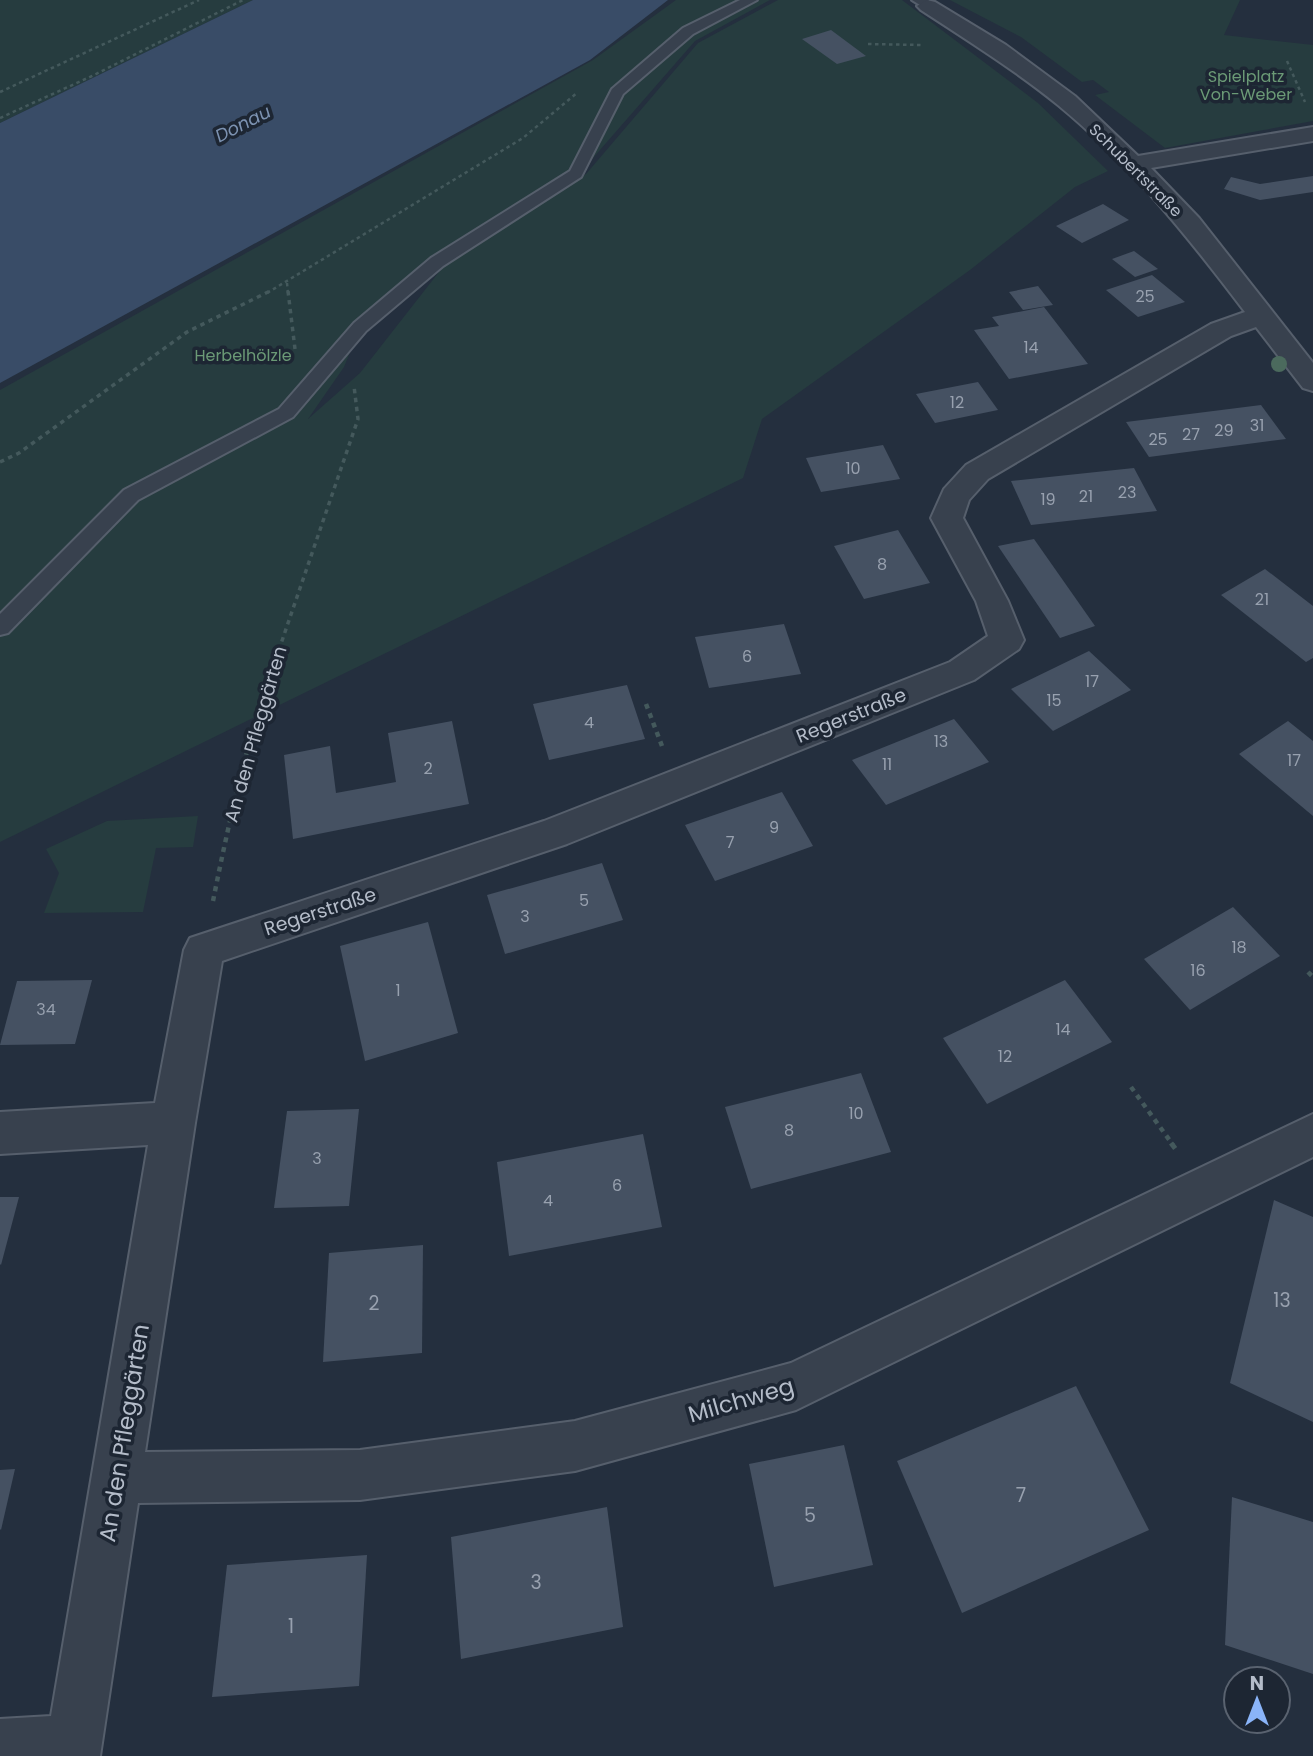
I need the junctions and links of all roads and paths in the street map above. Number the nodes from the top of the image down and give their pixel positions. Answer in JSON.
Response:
{"nodes":[{"id":1,"x":199,"y":0,"type":"edge"},
{"id":2,"x":243,"y":0,"type":"edge"},
{"id":3,"x":750,"y":0,"type":"edge"},
{"id":4,"x":924,"y":3,"type":"edge"},
{"id":5,"x":1287,"y":61,"type":"dead end"},
{"id":6,"x":584,"y":88,"type":"dead end"},
{"id":7,"x":0,"y":92,"type":"edge"},
{"id":8,"x":1313,"y":109,"type":"edge"},
{"id":9,"x":0,"y":118,"type":"edge"},
{"id":10,"x":1313,"y":134,"type":"edge"},
{"id":11,"x":1133,"y":164,"type":"junction"},
{"id":12,"x":287,"y":283,"type":"junction"},
{"id":13,"x":1259,"y":316,"type":"junction"},
{"id":14,"x":329,"y":365,"type":"junction"},
{"id":15,"x":1313,"y":382,"type":"edge"},
{"id":16,"x":0,"y":462,"type":"edge"},
{"id":17,"x":0,"y":627,"type":"edge"},
{"id":18,"x":204,"y":950,"type":"junction"},
{"id":19,"x":1308,"y":972,"type":"dead end"},
{"id":20,"x":1313,"y":977,"type":"edge"},
{"id":21,"x":1131,"y":1087,"type":"dead end"},
{"id":22,"x":173,"y":1124,"type":"junction"},
{"id":23,"x":0,"y":1133,"type":"edge"},
{"id":24,"x":1313,"y":1135,"type":"edge"},
{"id":25,"x":1204,"y":1188,"type":"junction"},
{"id":26,"x":118,"y":1478,"type":"junction"},
{"id":27,"x":0,"y":1746,"type":"edge"},
{"id":28,"x":73,"y":1749,"type":"edge"}],
"edges":[{"from":1,"to":7,"type":"path"},
{"from":2,"to":9,"type":"path"},
{"from":3,"to":14,"type":"lane"},
{"from":4,"to":11,"type":"street","name":"Schubertstraße"},
{"from":5,"to":8,"type":"path"},
{"from":6,"to":12,"type":"path"},
{"from":10,"to":11,"type":"street"},
{"from":11,"to":13,"type":"street","name":"Schubertstraße"},
{"from":12,"to":14,"type":"path"},
{"from":12,"to":16,"type":"path"},
{"from":13,"to":15,"type":"street","name":"Schubertstraße"},
{"from":13,"to":18,"type":"street","name":"Regerstraße"},
{"from":14,"to":17,"type":"lane"},
{"from":14,"to":18,"type":"path","name":"An den Pfleggärten"},
{"from":18,"to":22,"type":"street","name":"An den Pfleggärten"},
{"from":19,"to":20,"type":"path"},
{"from":21,"to":25,"type":"path"},
{"from":22,"to":23,"type":"street"},
{"from":22,"to":26,"type":"street","name":"An den Pfleggärten"},
{"from":24,"to":25,"type":"street","name":"Milchweg"},
{"from":25,"to":26,"type":"street","name":"Milchweg"},
{"from":26,"to":28,"type":"street","name":"An den Pfleggärten"},
{"from":27,"to":28,"type":"street","name":"An den Pfleggärten"}]}
